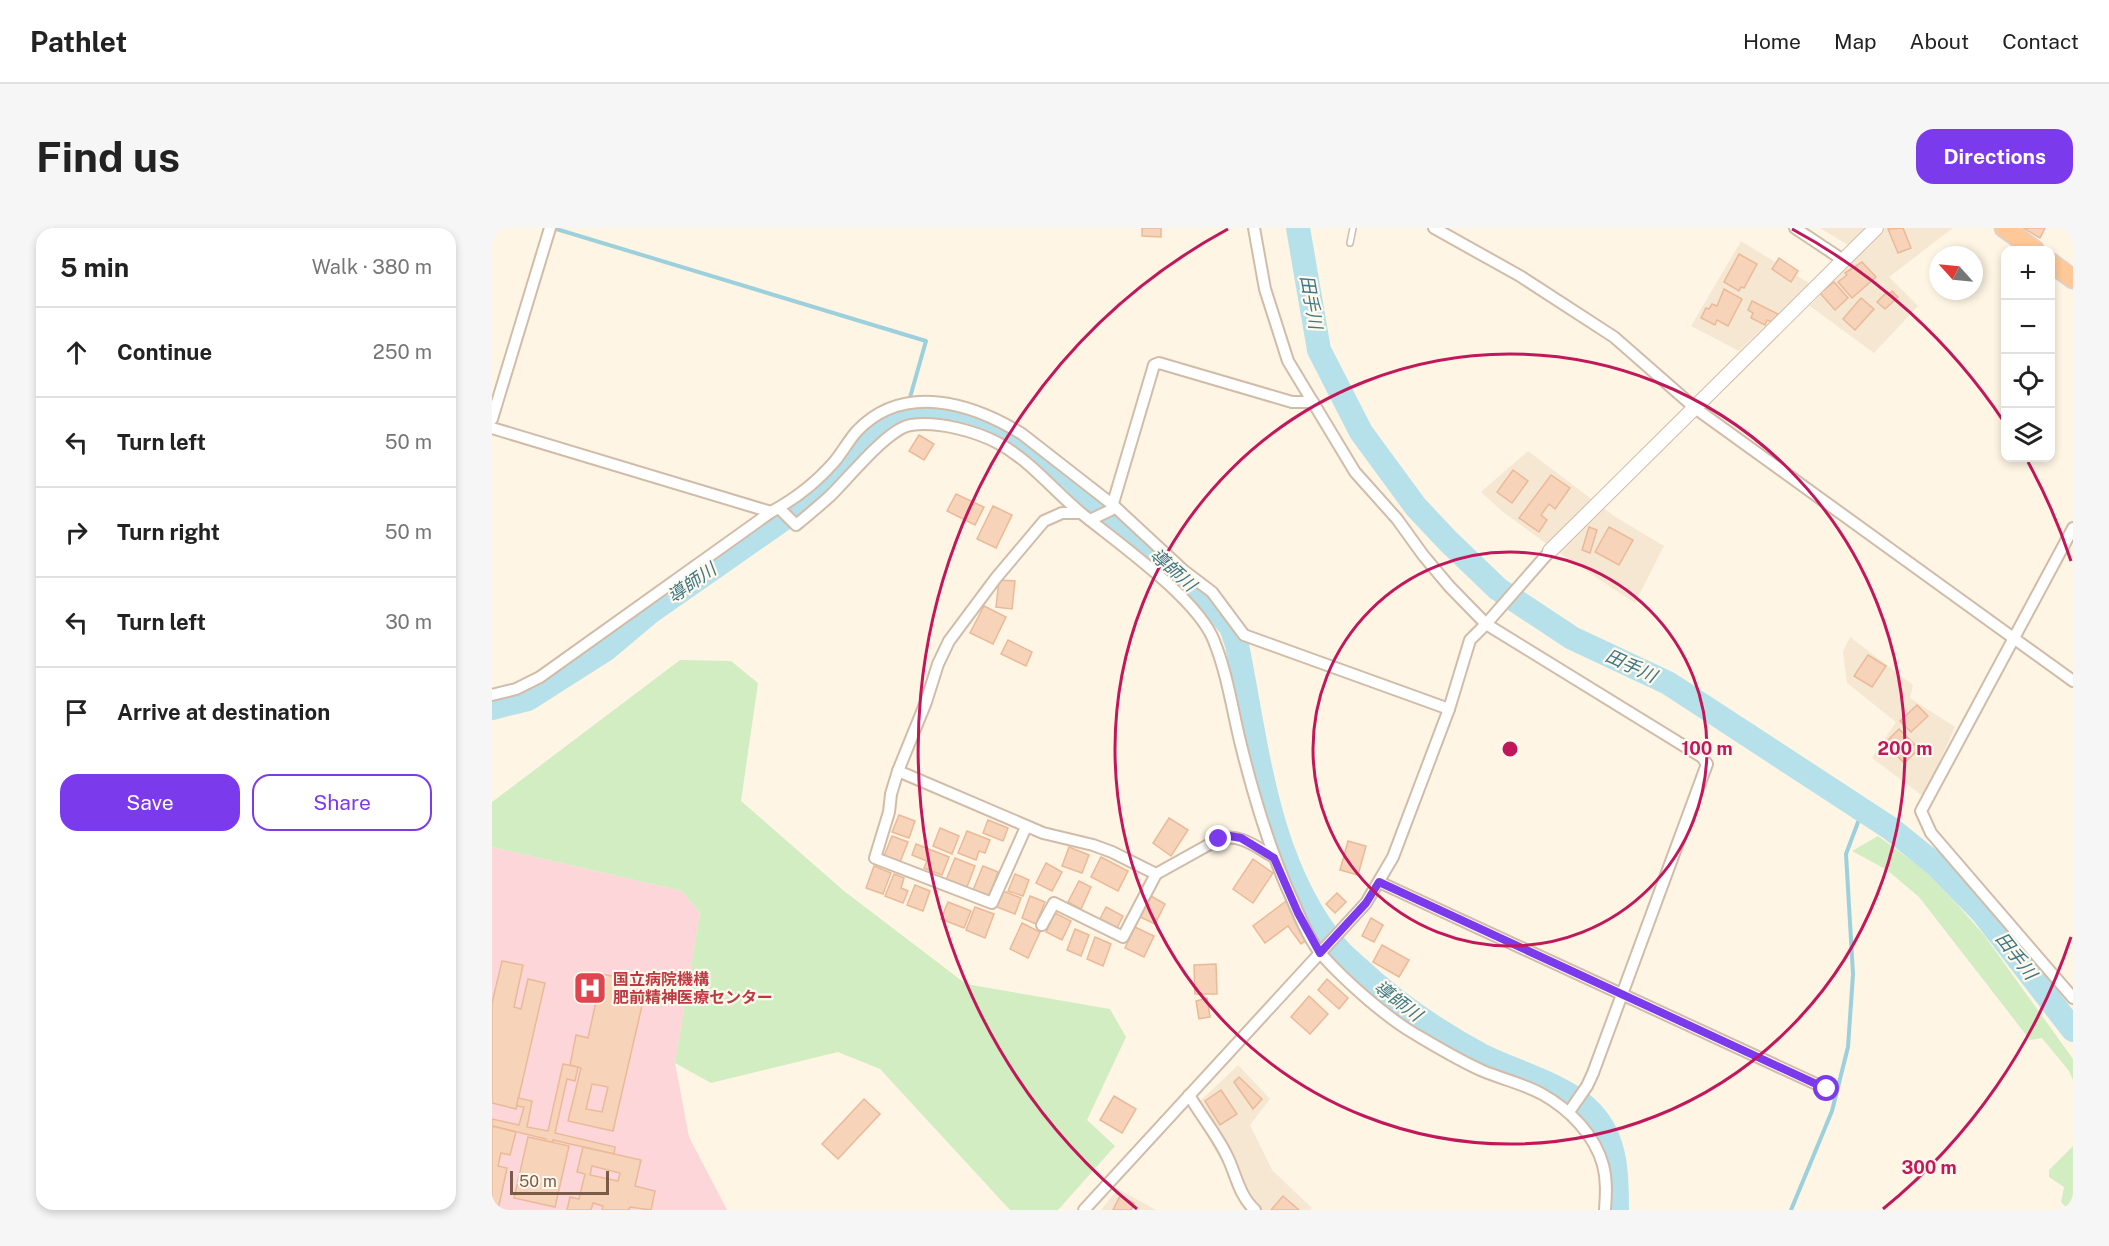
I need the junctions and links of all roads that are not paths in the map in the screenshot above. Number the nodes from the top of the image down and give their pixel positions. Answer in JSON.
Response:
{"nodes":[{"id":1,"x":550,"y":228,"type":"edge"},
{"id":2,"x":1254,"y":228,"type":"edge"},
{"id":3,"x":1353,"y":228,"type":"edge"},
{"id":4,"x":1434,"y":228,"type":"edge"},
{"id":5,"x":1795,"y":228,"type":"edge"},
{"id":6,"x":1876,"y":228,"type":"edge"},
{"id":7,"x":2008,"y":229,"type":"edge"},
{"id":8,"x":1350,"y":243,"type":"dead end"},
{"id":9,"x":2030,"y":246,"type":"edge"},
{"id":10,"x":1843,"y":261,"type":"junction"},
{"id":11,"x":2055,"y":266,"type":"edge"},
{"id":12,"x":2073,"y":279,"type":"edge"},
{"id":13,"x":1313,"y":402,"type":"junction"},
{"id":14,"x":1695,"y":408,"type":"junction"},
{"id":15,"x":492,"y":419,"type":"edge"},
{"id":16,"x":492,"y":428,"type":"edge"},
{"id":17,"x":1112,"y":508,"type":"junction"},
{"id":18,"x":775,"y":510,"type":"junction"},
{"id":19,"x":1080,"y":513,"type":"junction"},
{"id":20,"x":1090,"y":520,"type":"junction"},
{"id":21,"x":2073,"y":528,"type":"edge"},
{"id":22,"x":1550,"y":551,"type":"joint"},
{"id":23,"x":1486,"y":624,"type":"junction"},
{"id":24,"x":2014,"y":639,"type":"junction"},
{"id":25,"x":2073,"y":681,"type":"edge"},
{"id":26,"x":492,"y":695,"type":"edge"},
{"id":27,"x":1449,"y":709,"type":"junction"},
{"id":28,"x":898,"y":771,"type":"junction"},
{"id":29,"x":1026,"y":826,"type":"junction"},
{"id":30,"x":1274,"y":858,"type":"junction"},
{"id":31,"x":1156,"y":874,"type":"junction"},
{"id":32,"x":1379,"y":882,"type":"junction"},
{"id":33,"x":1042,"y":925,"type":"dead end"},
{"id":34,"x":1320,"y":953,"type":"junction"},
{"id":35,"x":1621,"y":993,"type":"junction"},
{"id":36,"x":2073,"y":998,"type":"edge"},
{"id":37,"x":1827,"y":1089,"type":"dead end"},
{"id":38,"x":1190,"y":1095,"type":"junction"},
{"id":39,"x":1569,"y":1112,"type":"junction"},
{"id":40,"x":1084,"y":1210,"type":"edge"},
{"id":41,"x":1255,"y":1210,"type":"edge"},
{"id":42,"x":1605,"y":1210,"type":"edge"}],
"edges":[{"from":1,"to":15,"type":"street"},
{"from":2,"to":13,"type":"street"},
{"from":3,"to":8,"type":"lane"},
{"from":4,"to":14,"type":"street"},
{"from":5,"to":10,"type":"street"},
{"from":6,"to":10,"type":"street"},
{"from":7,"to":9,"type":"highway"},
{"from":10,"to":14,"type":"street"},
{"from":11,"to":12,"type":"highway"},
{"from":13,"to":17,"type":"street"},
{"from":13,"to":23,"type":"street"},
{"from":14,"to":22,"type":"street"},
{"from":14,"to":24,"type":"street"},
{"from":16,"to":18,"type":"street"},
{"from":17,"to":18,"type":"street"},
{"from":17,"to":20,"type":"street"},
{"from":17,"to":27,"type":"street"},
{"from":18,"to":19,"type":"street"},
{"from":18,"to":26,"type":"street"},
{"from":19,"to":20,"type":"street"},
{"from":19,"to":28,"type":"street"},
{"from":20,"to":30,"type":"street"},
{"from":21,"to":24,"type":"street"},
{"from":22,"to":23,"type":"street"},
{"from":23,"to":27,"type":"street"},
{"from":23,"to":35,"type":"street"},
{"from":24,"to":25,"type":"street"},
{"from":24,"to":36,"type":"street"},
{"from":27,"to":32,"type":"street"},
{"from":28,"to":29,"type":"street"},
{"from":28,"to":29,"type":"street"},
{"from":29,"to":31,"type":"street"},
{"from":30,"to":31,"type":"street"},
{"from":30,"to":34,"type":"street"},
{"from":31,"to":33,"type":"street"},
{"from":32,"to":34,"type":"street"},
{"from":32,"to":35,"type":"street"},
{"from":34,"to":38,"type":"street"},
{"from":34,"to":39,"type":"street"},
{"from":35,"to":37,"type":"street"},
{"from":35,"to":39,"type":"street"},
{"from":38,"to":40,"type":"street"},
{"from":38,"to":41,"type":"street"},
{"from":39,"to":42,"type":"street"}]}
